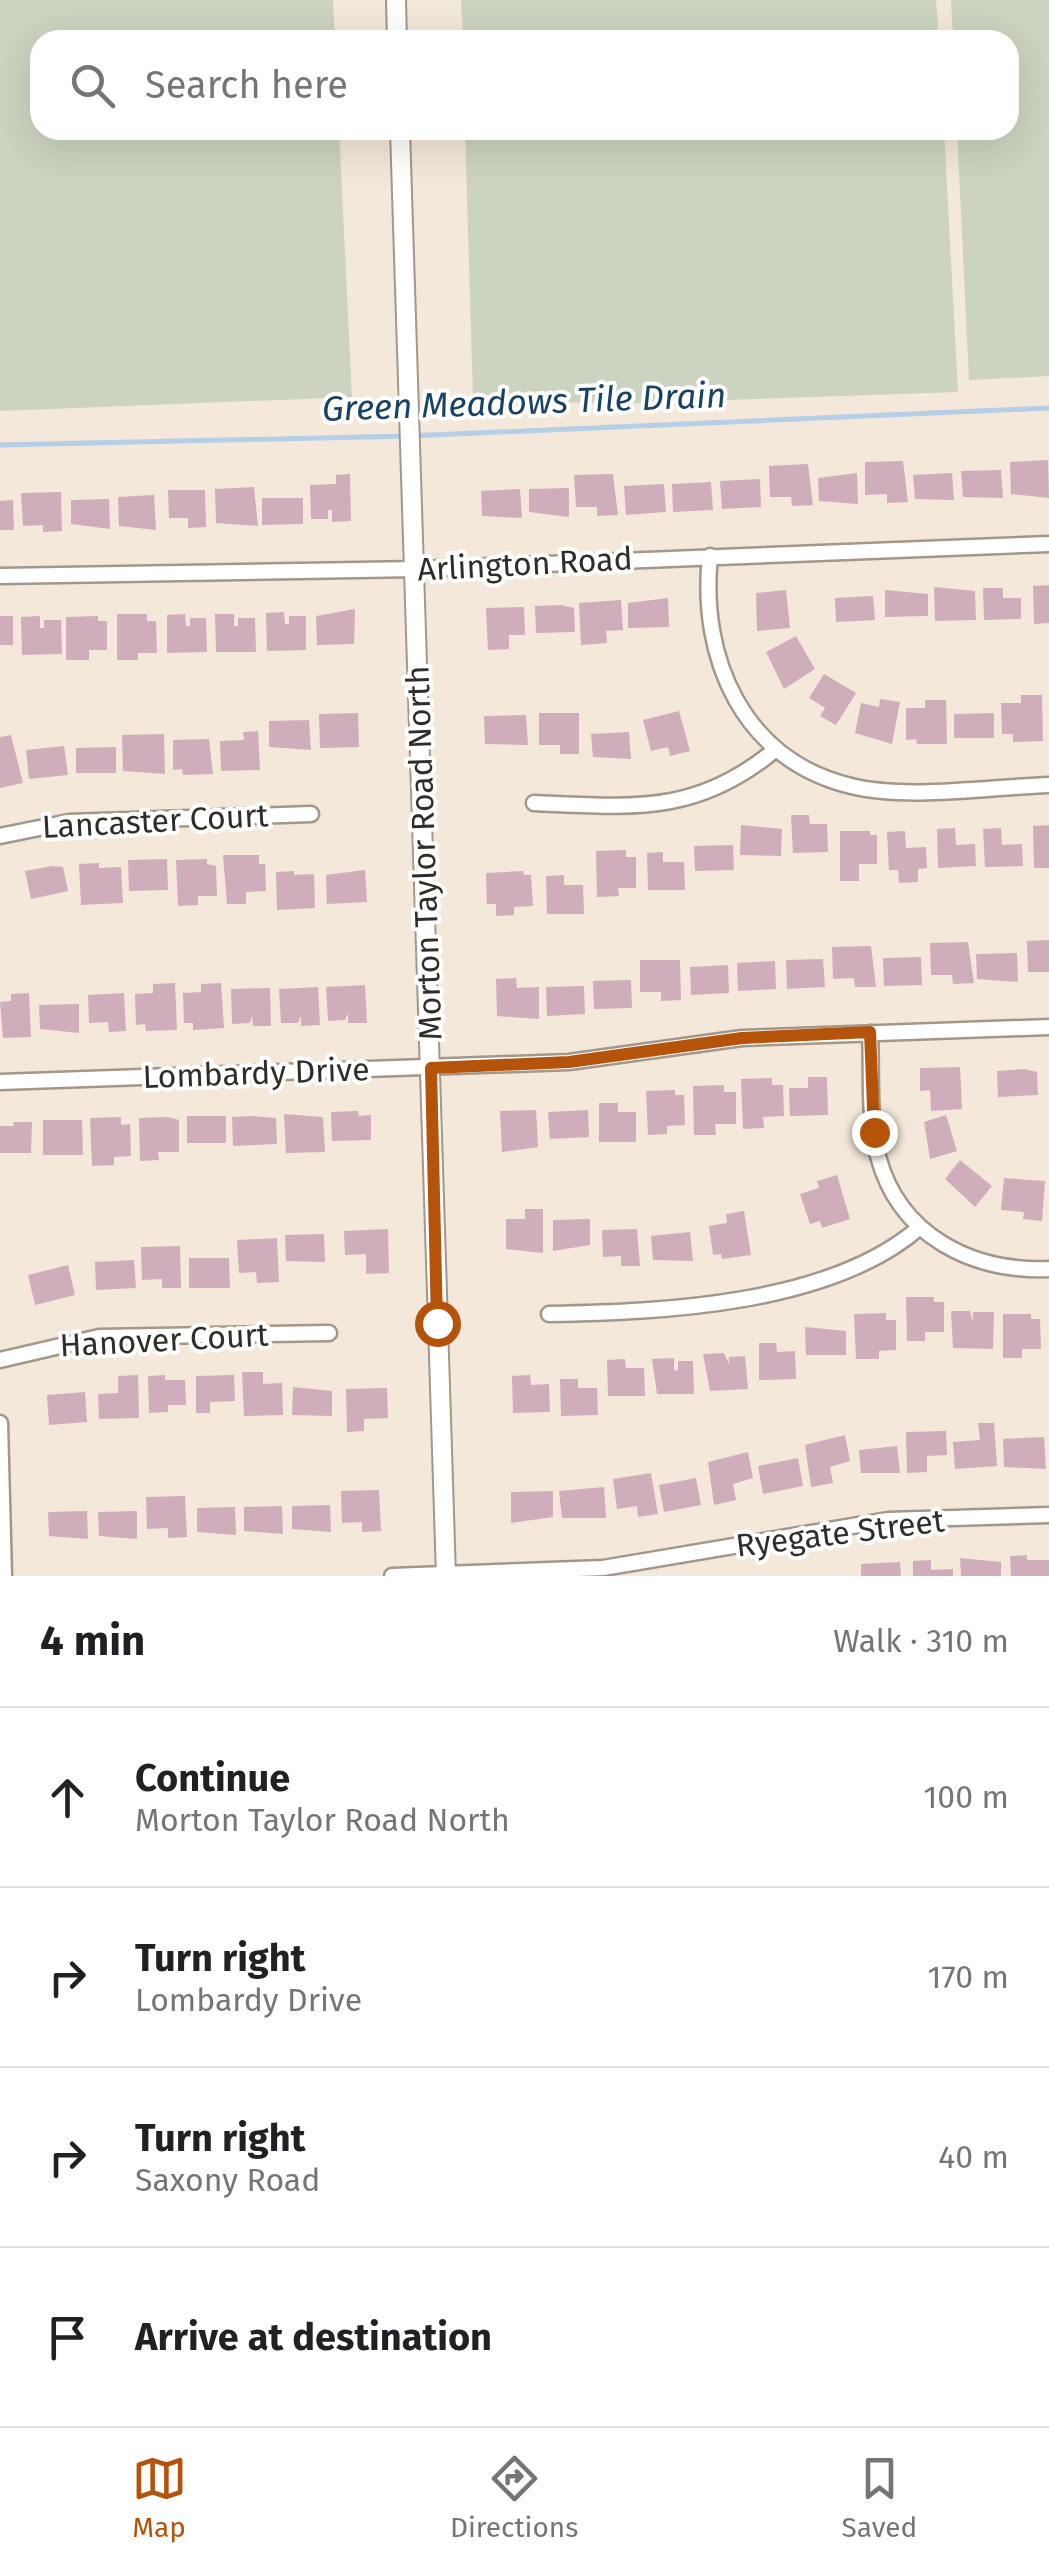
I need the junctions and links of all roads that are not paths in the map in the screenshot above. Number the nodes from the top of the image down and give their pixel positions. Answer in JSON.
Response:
{"nodes":[{"id":1,"x":396,"y":0,"type":"edge"},
{"id":2,"x":397,"y":30,"type":"edge"},
{"id":3,"x":400,"y":140,"type":"edge"},
{"id":4,"x":1049,"y":544,"type":"edge"},
{"id":5,"x":710,"y":556,"type":"junction"},
{"id":6,"x":417,"y":569,"type":"junction"},
{"id":7,"x":0,"y":576,"type":"edge"},
{"id":8,"x":776,"y":750,"type":"junction"},
{"id":9,"x":1049,"y":785,"type":"edge"},
{"id":10,"x":534,"y":804,"type":"dead end"},
{"id":11,"x":310,"y":814,"type":"dead end"},
{"id":12,"x":0,"y":836,"type":"edge"},
{"id":13,"x":1049,"y":1027,"type":"edge"},
{"id":14,"x":870,"y":1032,"type":"junction"},
{"id":15,"x":431,"y":1068,"type":"junction"},
{"id":16,"x":0,"y":1082,"type":"edge"},
{"id":17,"x":920,"y":1227,"type":"junction"},
{"id":18,"x":1049,"y":1269,"type":"edge"},
{"id":19,"x":549,"y":1314,"type":"dead end"},
{"id":20,"x":329,"y":1333,"type":"dead end"},
{"id":21,"x":0,"y":1360,"type":"edge"},
{"id":22,"x":0,"y":1424,"type":"edge"},
{"id":23,"x":1049,"y":1515,"type":"edge"},
{"id":24,"x":446,"y":1575,"type":"edge"},
{"id":25,"x":4,"y":1576,"type":"edge"},
{"id":26,"x":392,"y":1576,"type":"edge"}],
"edges":[{"from":1,"to":2,"type":"street"},
{"from":3,"to":6,"type":"street","name":"Morton Taylor Road North"},
{"from":4,"to":5,"type":"street","name":"Arlington Road"},
{"from":5,"to":6,"type":"street","name":"Arlington Road"},
{"from":5,"to":8,"type":"street"},
{"from":6,"to":7,"type":"street","name":"Arlington Road"},
{"from":6,"to":15,"type":"street","name":"Morton Taylor Road North"},
{"from":8,"to":9,"type":"street"},
{"from":8,"to":10,"type":"street"},
{"from":11,"to":12,"type":"street","name":"Lancaster Court"},
{"from":13,"to":14,"type":"street","name":"Lombardy Drive"},
{"from":14,"to":15,"type":"street","name":"Lombardy Drive"},
{"from":14,"to":17,"type":"street"},
{"from":15,"to":16,"type":"street","name":"Lombardy Drive"},
{"from":15,"to":24,"type":"street","name":"Morton Taylor Road North"},
{"from":17,"to":18,"type":"street"},
{"from":17,"to":19,"type":"street"},
{"from":20,"to":21,"type":"street","name":"Hanover Court"},
{"from":22,"to":25,"type":"street"},
{"from":23,"to":24,"type":"street","name":"Ryegate Street"},
{"from":24,"to":26,"type":"street","name":"Ryegate Street"}]}
